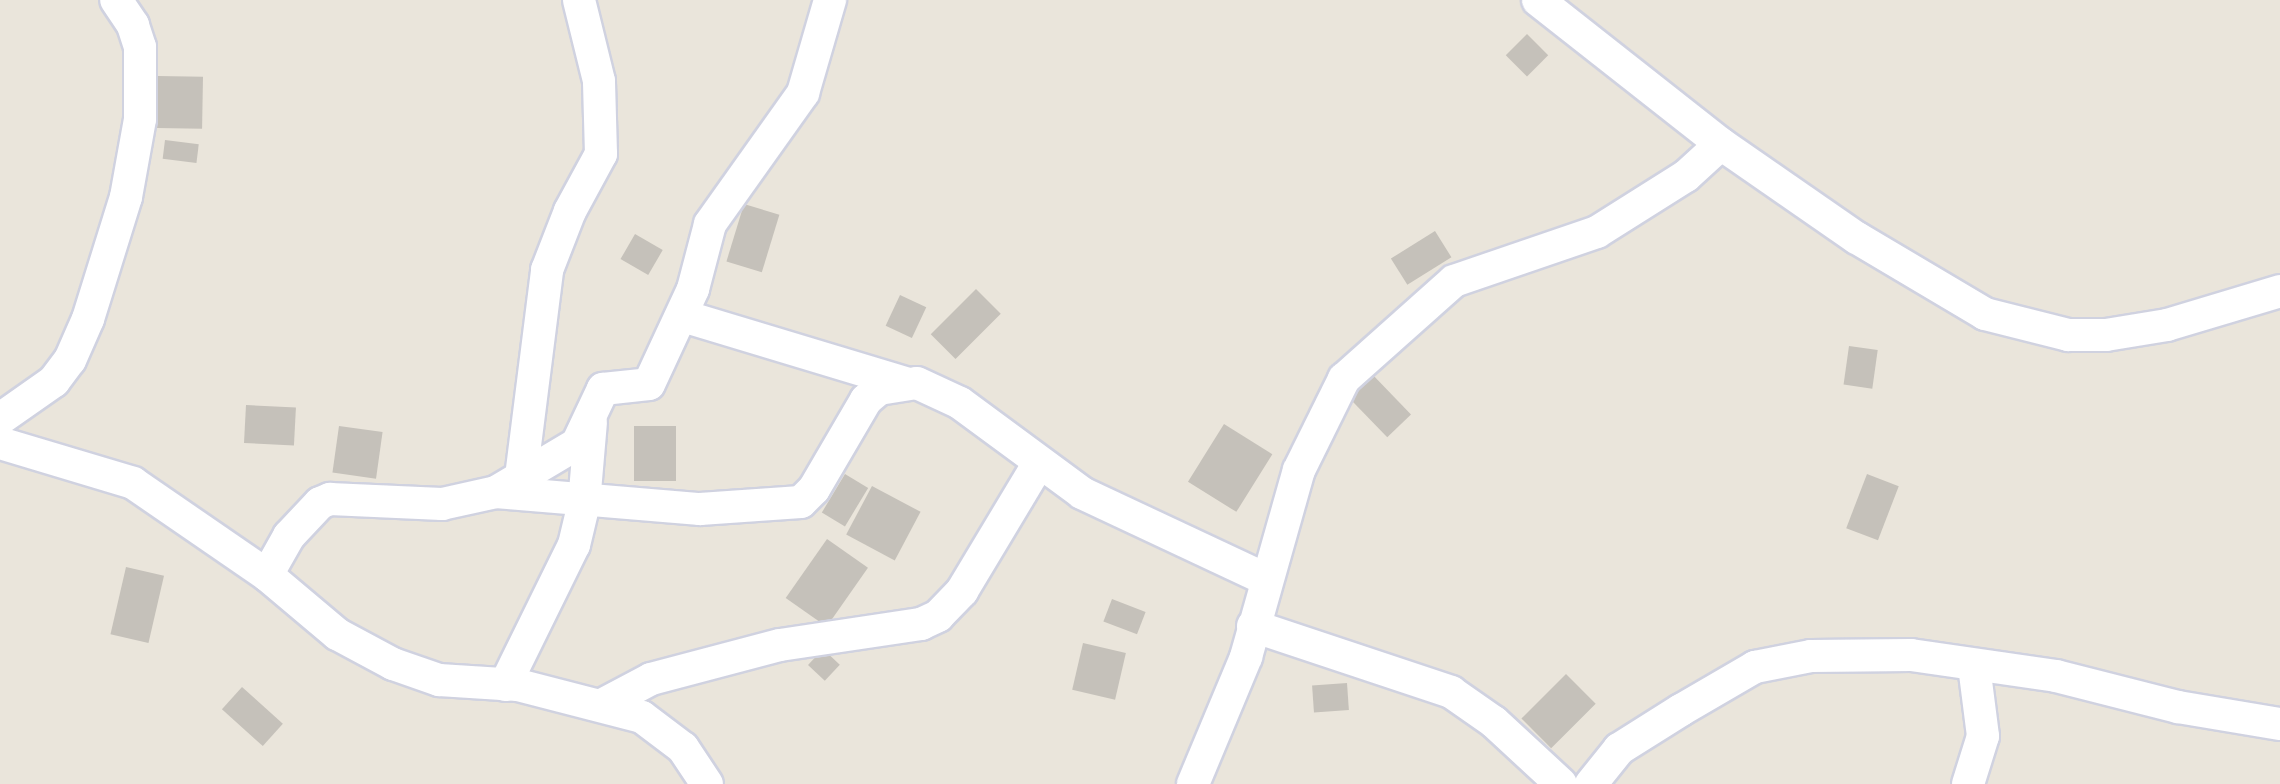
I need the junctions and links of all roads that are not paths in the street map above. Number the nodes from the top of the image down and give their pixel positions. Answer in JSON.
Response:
{"nodes":[{"id":1,"x":116,"y":0,"type":"edge"},
{"id":2,"x":579,"y":0,"type":"edge"},
{"id":3,"x":830,"y":0,"type":"edge"},
{"id":4,"x":1538,"y":0,"type":"edge"},
{"id":5,"x":1721,"y":144,"type":"junction"},
{"id":6,"x":2280,"y":291,"type":"edge"},
{"id":7,"x":683,"y":316,"type":"junction"},
{"id":8,"x":905,"y":383,"type":"junction"},
{"id":9,"x":0,"y":419,"type":"edge"},
{"id":10,"x":591,"y":422,"type":"junction"},
{"id":11,"x":0,"y":443,"type":"edge"},
{"id":12,"x":1039,"y":463,"type":"junction"},
{"id":13,"x":508,"y":485,"type":"junction"},
{"id":14,"x":584,"y":503,"type":"junction"},
{"id":15,"x":267,"y":575,"type":"junction"},
{"id":16,"x":1266,"y":579,"type":"junction"},
{"id":17,"x":1253,"y":626,"type":"junction"},
{"id":18,"x":1974,"y":666,"type":"junction"},
{"id":19,"x":505,"y":685,"type":"junction"},
{"id":20,"x":604,"y":704,"type":"junction"},
{"id":21,"x":2280,"y":724,"type":"edge"},
{"id":22,"x":707,"y":784,"type":"edge"},
{"id":23,"x":1193,"y":784,"type":"edge"},
{"id":24,"x":1561,"y":784,"type":"edge"},
{"id":25,"x":1591,"y":784,"type":"edge"},
{"id":26,"x":1968,"y":784,"type":"edge"}],
"edges":[{"from":1,"to":9,"type":"street"},
{"from":2,"to":13,"type":"street"},
{"from":3,"to":7,"type":"street"},
{"from":4,"to":5,"type":"street"},
{"from":5,"to":6,"type":"street"},
{"from":5,"to":16,"type":"street"},
{"from":7,"to":8,"type":"street"},
{"from":7,"to":10,"type":"street"},
{"from":8,"to":12,"type":"street"},
{"from":8,"to":14,"type":"street"},
{"from":10,"to":13,"type":"street"},
{"from":10,"to":14,"type":"street"},
{"from":11,"to":15,"type":"street"},
{"from":12,"to":16,"type":"street"},
{"from":12,"to":20,"type":"street"},
{"from":13,"to":14,"type":"street"},
{"from":13,"to":15,"type":"street"},
{"from":14,"to":19,"type":"street"},
{"from":15,"to":19,"type":"street"},
{"from":16,"to":17,"type":"street"},
{"from":17,"to":23,"type":"street"},
{"from":17,"to":24,"type":"street"},
{"from":18,"to":21,"type":"street"},
{"from":18,"to":25,"type":"street"},
{"from":18,"to":26,"type":"street"},
{"from":19,"to":20,"type":"street"},
{"from":20,"to":22,"type":"street"}]}
